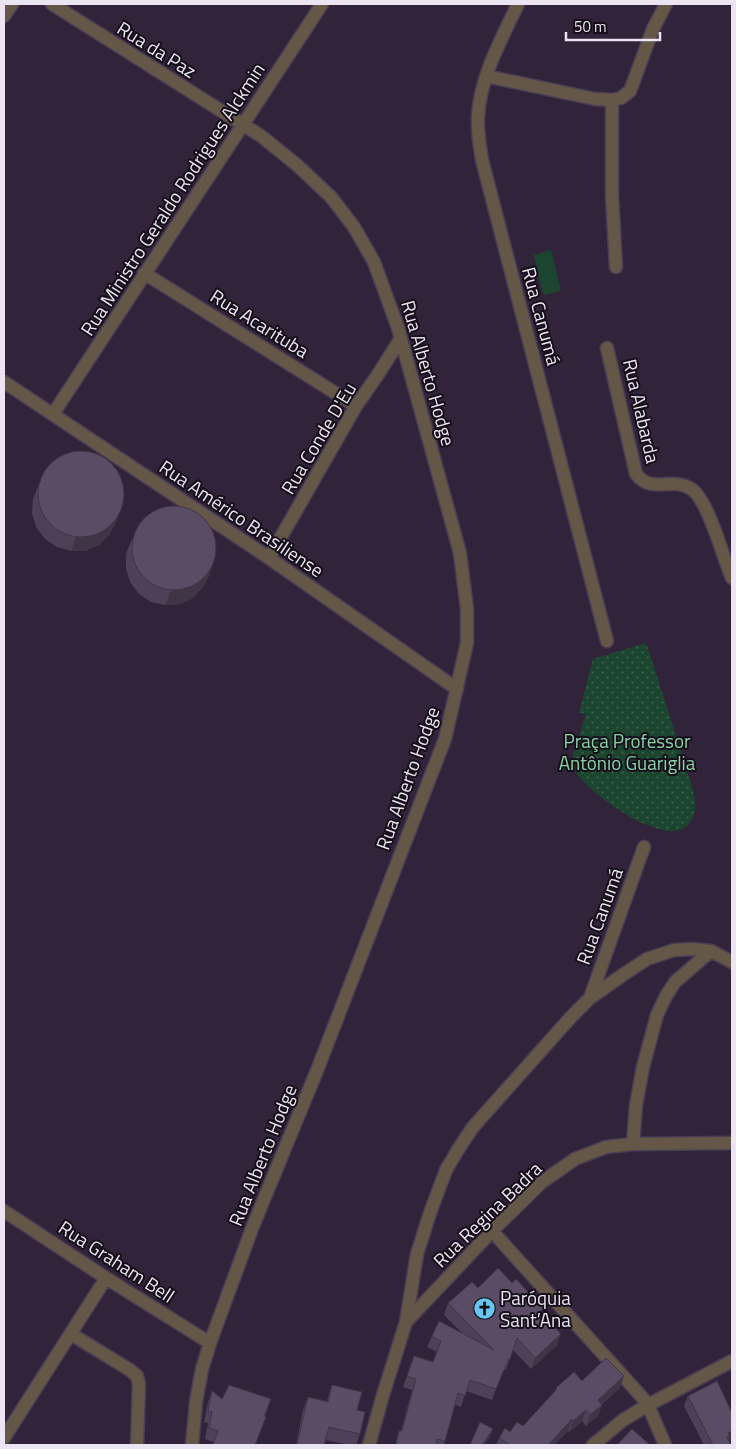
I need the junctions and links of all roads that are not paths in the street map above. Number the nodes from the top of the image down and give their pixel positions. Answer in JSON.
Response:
{"nodes":[{"id":1,"x":12,"y":4,"type":"edge"},
{"id":2,"x":52,"y":4,"type":"edge"},
{"id":3,"x":322,"y":4,"type":"edge"},
{"id":4,"x":518,"y":4,"type":"edge"},
{"id":5,"x":666,"y":4,"type":"edge"},
{"id":6,"x":4,"y":16,"type":"edge"},
{"id":7,"x":486,"y":76,"type":"junction"},
{"id":8,"x":612,"y":100,"type":"junction"},
{"id":9,"x":243,"y":126,"type":"junction"},
{"id":10,"x":616,"y":267,"type":"dead end"},
{"id":11,"x":144,"y":273,"type":"junction"},
{"id":12,"x":401,"y":338,"type":"junction"},
{"id":13,"x":607,"y":348,"type":"dead end"},
{"id":14,"x":4,"y":382,"type":"edge"},
{"id":15,"x":356,"y":406,"type":"junction"},
{"id":16,"x":53,"y":414,"type":"junction"},
{"id":17,"x":269,"y":558,"type":"junction"},
{"id":18,"x":732,"y":578,"type":"edge"},
{"id":19,"x":608,"y":641,"type":"dead end"},
{"id":20,"x":457,"y":689,"type":"junction"},
{"id":21,"x":644,"y":847,"type":"dead end"},
{"id":22,"x":711,"y":951,"type":"junction"},
{"id":23,"x":732,"y":962,"type":"edge"},
{"id":24,"x":590,"y":998,"type":"junction"},
{"id":25,"x":633,"y":1144,"type":"junction"},
{"id":26,"x":732,"y":1144,"type":"edge"},
{"id":27,"x":4,"y":1210,"type":"edge"},
{"id":28,"x":492,"y":1231,"type":"junction"},
{"id":29,"x":106,"y":1278,"type":"junction"},
{"id":30,"x":406,"y":1322,"type":"junction"},
{"id":31,"x":71,"y":1334,"type":"junction"},
{"id":32,"x":210,"y":1343,"type":"junction"},
{"id":33,"x":732,"y":1361,"type":"edge"},
{"id":34,"x":648,"y":1405,"type":"junction"},
{"id":35,"x":4,"y":1438,"type":"edge"},
{"id":36,"x":137,"y":1445,"type":"edge"},
{"id":37,"x":192,"y":1445,"type":"edge"},
{"id":38,"x":369,"y":1445,"type":"edge"},
{"id":39,"x":593,"y":1445,"type":"edge"},
{"id":40,"x":665,"y":1445,"type":"edge"}],
"edges":[{"from":1,"to":6,"type":"street"},
{"from":2,"to":9,"type":"street","name":"Rua da Paz"},
{"from":3,"to":9,"type":"street","name":"Rua Ministro Geraldo Rodrigues Alckmin"},
{"from":4,"to":7,"type":"street","name":"Rua Canumá"},
{"from":5,"to":8,"type":"street"},
{"from":7,"to":8,"type":"street"},
{"from":7,"to":19,"type":"street","name":"Rua Canumá"},
{"from":8,"to":10,"type":"street"},
{"from":9,"to":11,"type":"street","name":"Rua Ministro Geraldo Rodrigues Alckmin"},
{"from":9,"to":12,"type":"street","name":"Rua Alberto Hodge"},
{"from":11,"to":15,"type":"street","name":"Rua Acarituba"},
{"from":11,"to":16,"type":"street","name":"Rua Ministro Geraldo Rodrigues Alckmin"},
{"from":12,"to":15,"type":"street","name":"Rua Conde D'Eu"},
{"from":12,"to":20,"type":"street","name":"Rua Alberto Hodge"},
{"from":13,"to":18,"type":"street","name":"Rua Alabarda"},
{"from":14,"to":16,"type":"street","name":"Rua Américo Brasiliense"},
{"from":15,"to":17,"type":"street","name":"Rua Conde D'Eu"},
{"from":16,"to":17,"type":"street","name":"Rua Américo Brasiliense"},
{"from":17,"to":20,"type":"street","name":"Rua Américo Brasiliense"},
{"from":20,"to":32,"type":"street","name":"Rua Alberto Hodge"},
{"from":21,"to":24,"type":"street","name":"Rua Canumá"},
{"from":22,"to":23,"type":"street"},
{"from":22,"to":24,"type":"street"},
{"from":22,"to":25,"type":"street"},
{"from":24,"to":30,"type":"street"},
{"from":25,"to":26,"type":"street","name":"Rua Regina Badra"},
{"from":25,"to":28,"type":"street","name":"Rua Regina Badra"},
{"from":27,"to":29,"type":"street","name":"Rua Graham Bell"},
{"from":28,"to":30,"type":"street","name":"Rua Regina Badra"},
{"from":28,"to":34,"type":"street"},
{"from":29,"to":31,"type":"street"},
{"from":29,"to":32,"type":"street","name":"Rua Graham Bell"},
{"from":30,"to":38,"type":"street","name":"Rua Regina Badra"},
{"from":31,"to":35,"type":"street"},
{"from":31,"to":36,"type":"street"},
{"from":32,"to":37,"type":"street","name":"Rua Alberto Hodge"},
{"from":33,"to":34,"type":"street"},
{"from":34,"to":39,"type":"street"},
{"from":34,"to":40,"type":"street"}]}
